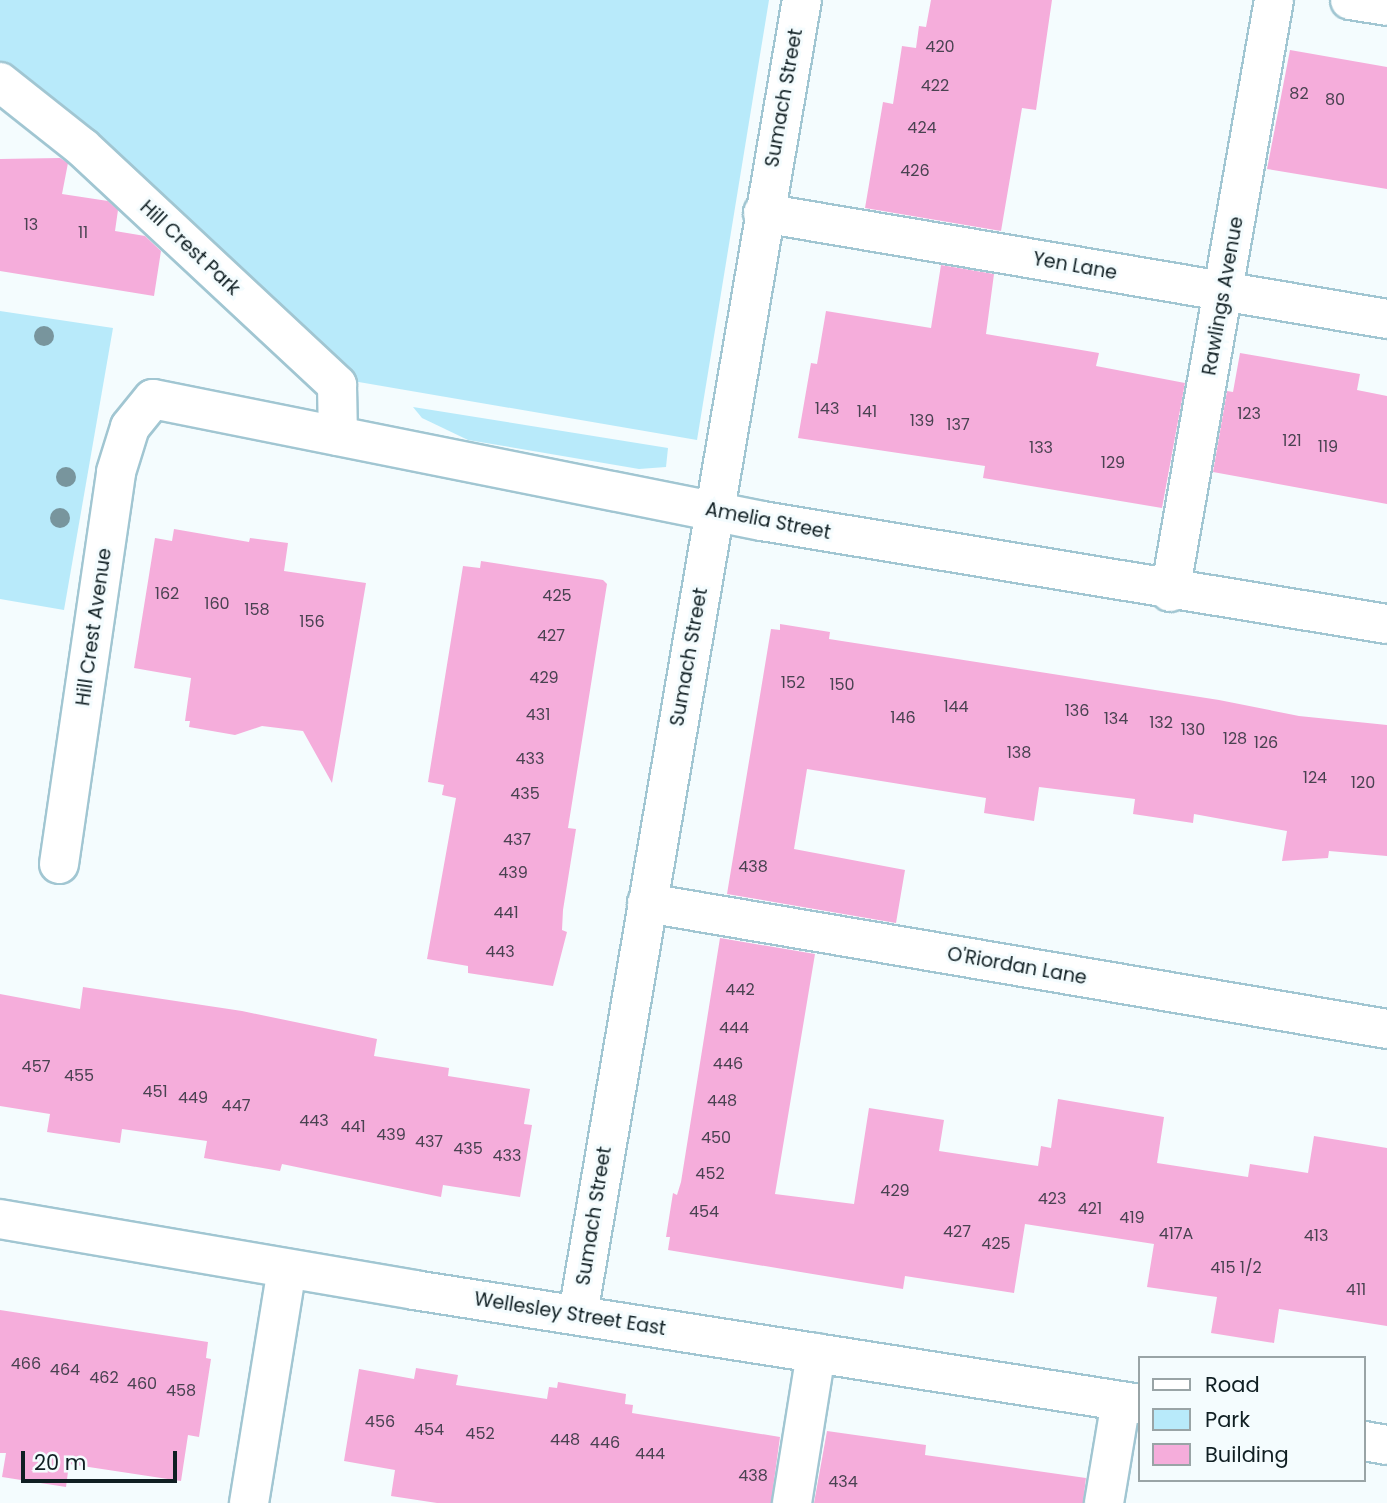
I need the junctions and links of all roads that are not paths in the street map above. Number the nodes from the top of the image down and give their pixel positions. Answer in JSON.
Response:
{"nodes":[{"id":1,"x":802,"y":0,"type":"edge"},
{"id":2,"x":1274,"y":0,"type":"edge"},
{"id":3,"x":1350,"y":0,"type":"edge"},
{"id":4,"x":1387,"y":6,"type":"edge"},
{"id":5,"x":0,"y":82,"type":"edge"},
{"id":6,"x":763,"y":213,"type":"junction"},
{"id":7,"x":1225,"y":292,"type":"junction"},
{"id":8,"x":1387,"y":319,"type":"edge"},
{"id":9,"x":153,"y":399,"type":"joint"},
{"id":10,"x":338,"y":436,"type":"junction"},
{"id":11,"x":715,"y":511,"type":"junction"},
{"id":12,"x":1170,"y":592,"type":"junction"},
{"id":13,"x":1387,"y":624,"type":"edge"},
{"id":14,"x":59,"y":864,"type":"dead end"},
{"id":15,"x":647,"y":903,"type":"junction"},
{"id":16,"x":1387,"y":1029,"type":"edge"},
{"id":17,"x":0,"y":1219,"type":"edge"},
{"id":18,"x":288,"y":1269,"type":"junction"},
{"id":19,"x":578,"y":1314,"type":"junction"},
{"id":20,"x":816,"y":1353,"type":"junction"},
{"id":21,"x":1131,"y":1402,"type":"edge"},
{"id":22,"x":1366,"y":1441,"type":"edge"},
{"id":23,"x":1387,"y":1445,"type":"edge"},
{"id":24,"x":249,"y":1503,"type":"edge"},
{"id":25,"x":792,"y":1503,"type":"edge"},
{"id":26,"x":1104,"y":1503,"type":"edge"}],
"edges":[{"from":1,"to":6,"type":"street","name":"Sumach Street"},
{"from":2,"to":7,"type":"street","name":"Rawlings Avenue"},
{"from":3,"to":4,"type":"street"},
{"from":5,"to":10,"type":"street","name":"Hill Crest Park"},
{"from":6,"to":7,"type":"street","name":"Yen Lane"},
{"from":6,"to":11,"type":"street","name":"Sumach Street"},
{"from":7,"to":8,"type":"street","name":"Yen Lane"},
{"from":7,"to":12,"type":"street","name":"Rawlings Avenue"},
{"from":9,"to":10,"type":"street","name":"Amelia Street"},
{"from":9,"to":14,"type":"street","name":"Hill Crest Avenue"},
{"from":10,"to":11,"type":"street","name":"Amelia Street"},
{"from":11,"to":12,"type":"street","name":"Amelia Street"},
{"from":11,"to":15,"type":"street","name":"Sumach Street"},
{"from":12,"to":13,"type":"street","name":"Amelia Street"},
{"from":15,"to":16,"type":"street","name":"O'Riordan Lane"},
{"from":15,"to":19,"type":"street","name":"Sumach Street"},
{"from":17,"to":18,"type":"street","name":"Wellesley Street East"},
{"from":18,"to":19,"type":"street","name":"Wellesley Street East"},
{"from":18,"to":24,"type":"street"},
{"from":19,"to":20,"type":"street","name":"Wellesley Street East"},
{"from":20,"to":21,"type":"street","name":"Wellesley Street East"},
{"from":20,"to":25,"type":"street"},
{"from":21,"to":26,"type":"street"},
{"from":22,"to":23,"type":"street"}]}
